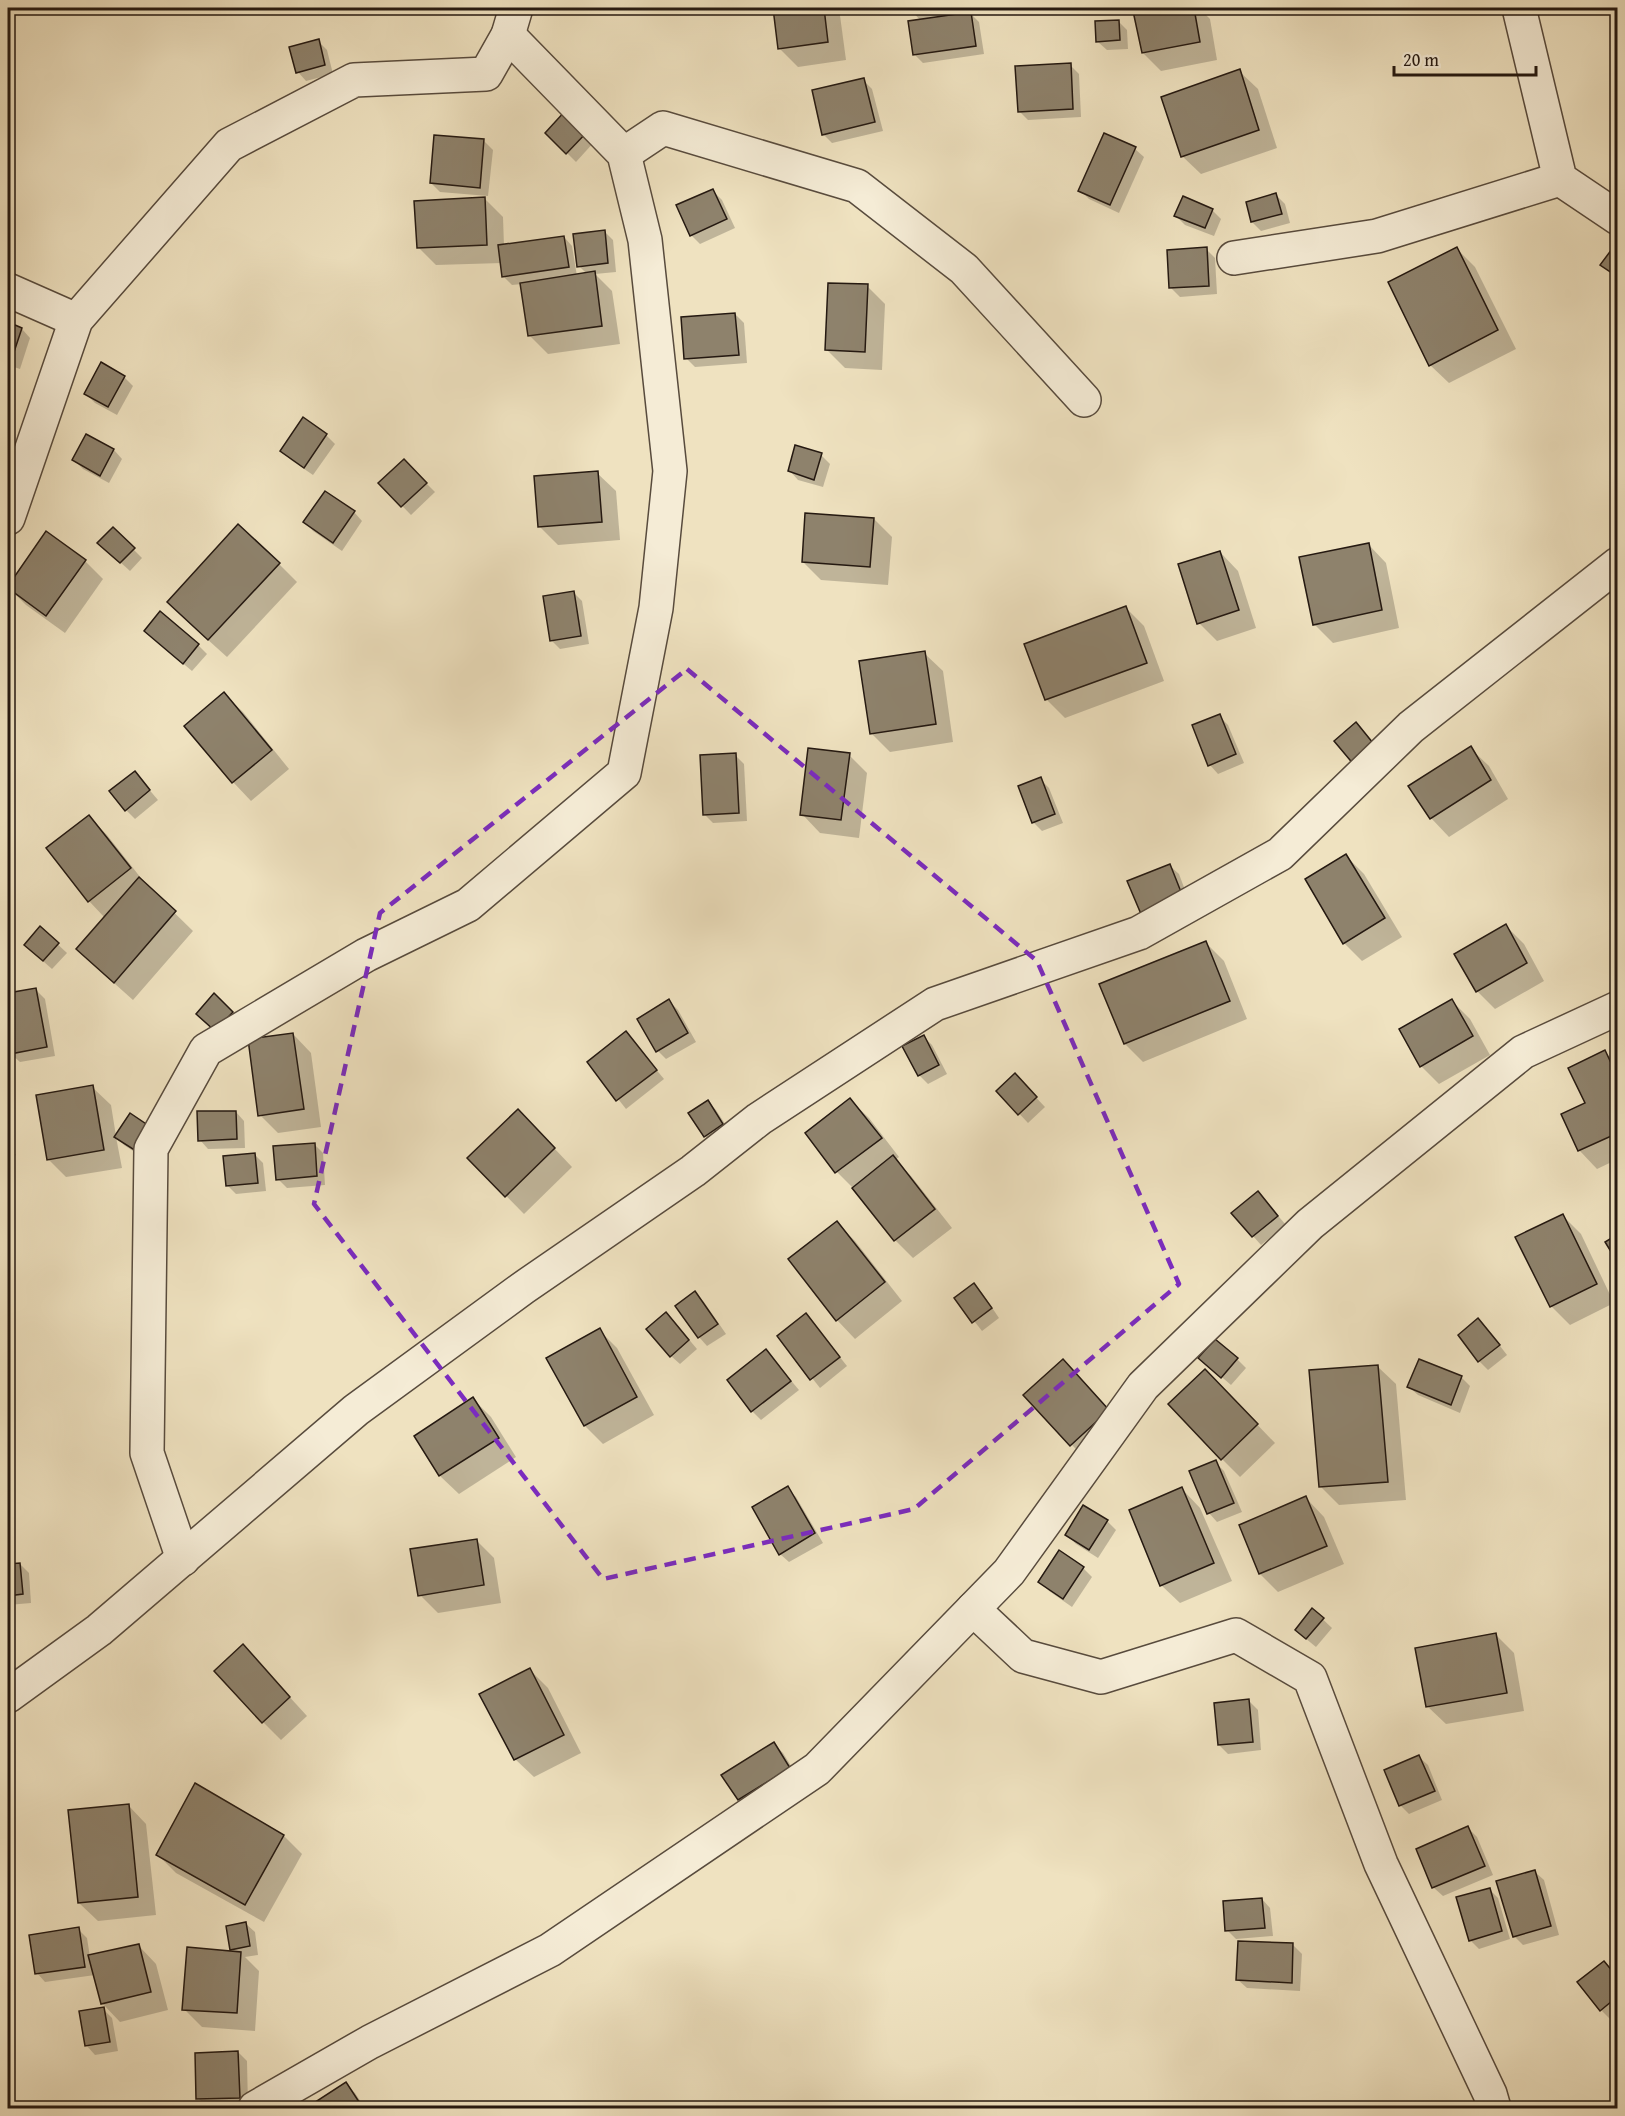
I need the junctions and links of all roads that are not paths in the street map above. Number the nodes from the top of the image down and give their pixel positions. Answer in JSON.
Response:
{"nodes":[{"id":1,"x":1519,"y":8,"type":"edge"},
{"id":2,"x":512,"y":21,"type":"edge"},
{"id":3,"x":624,"y":154,"type":"junction"},
{"id":4,"x":1560,"y":179,"type":"junction"},
{"id":5,"x":1617,"y":218,"type":"edge"},
{"id":6,"x":1234,"y":258,"type":"dead end"},
{"id":7,"x":8,"y":290,"type":"edge"},
{"id":8,"x":76,"y":320,"type":"junction"},
{"id":9,"x":1084,"y":400,"type":"dead end"},
{"id":10,"x":8,"y":518,"type":"edge"},
{"id":11,"x":1617,"y":564,"type":"edge"},
{"id":12,"x":1617,"y":1008,"type":"edge"},
{"id":13,"x":183,"y":1559,"type":"junction"},
{"id":14,"x":973,"y":1609,"type":"junction"},
{"id":15,"x":8,"y":1696,"type":"edge"},
{"id":16,"x":255,"y":2109,"type":"edge"},
{"id":17,"x":1494,"y":2109,"type":"edge"}],
"edges":[{"from":1,"to":4,"type":"street"},
{"from":2,"to":3,"type":"street"},
{"from":2,"to":8,"type":"street"},
{"from":3,"to":9,"type":"street"},
{"from":3,"to":13,"type":"street"},
{"from":4,"to":5,"type":"street"},
{"from":4,"to":6,"type":"street"},
{"from":7,"to":8,"type":"street"},
{"from":8,"to":10,"type":"street"},
{"from":11,"to":13,"type":"street"},
{"from":12,"to":14,"type":"street"},
{"from":13,"to":15,"type":"street"},
{"from":14,"to":16,"type":"street"},
{"from":14,"to":17,"type":"street"}]}
